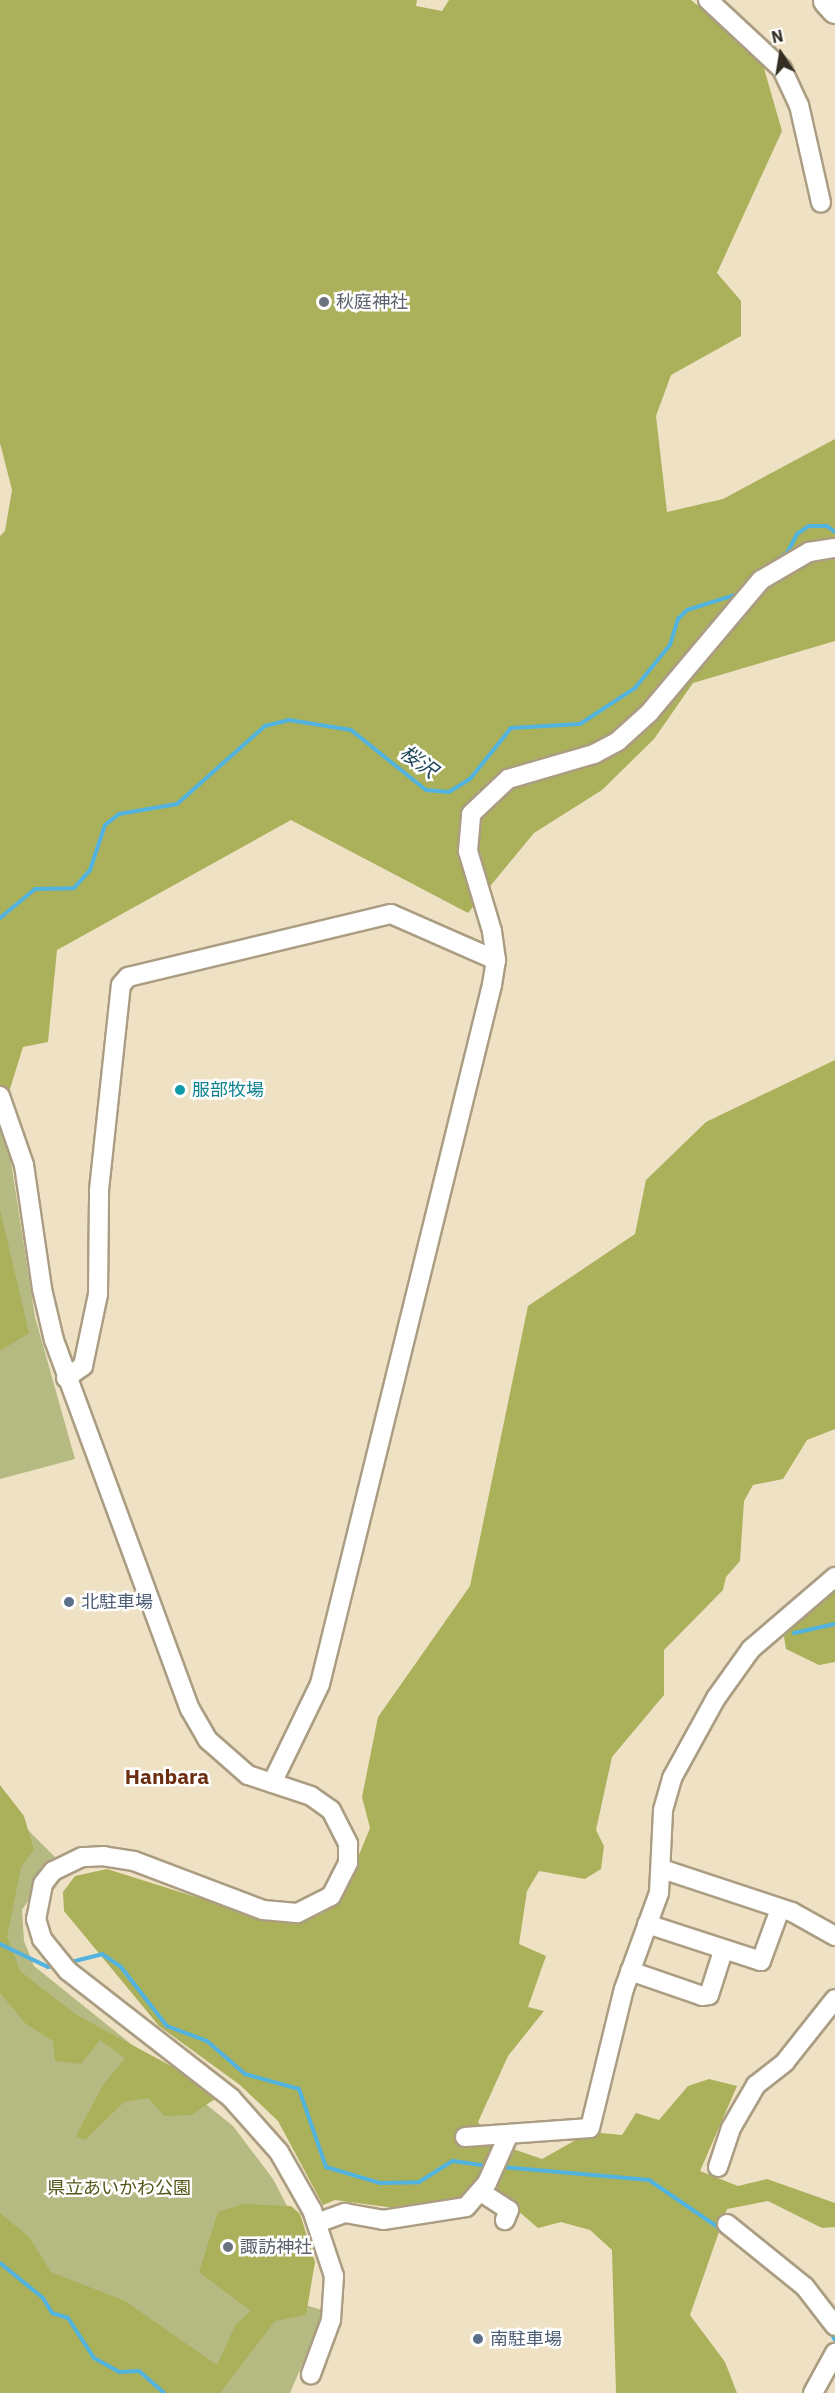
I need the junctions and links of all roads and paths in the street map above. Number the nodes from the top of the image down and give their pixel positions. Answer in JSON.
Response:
{"nodes":[{"id":1,"x":708,"y":0,"type":"edge"},
{"id":2,"x":827,"y":0,"type":"edge"},
{"id":3,"x":835,"y":9,"type":"edge"},
{"id":4,"x":821,"y":203,"type":"dead end"},
{"id":5,"x":835,"y":548,"type":"edge"},
{"id":6,"x":496,"y":960,"type":"junction"},
{"id":7,"x":0,"y":1096,"type":"edge"},
{"id":8,"x":66,"y":1378,"type":"junction"},
{"id":9,"x":835,"y":1577,"type":"edge"},
{"id":10,"x":272,"y":1783,"type":"junction"},
{"id":11,"x":662,"y":1869,"type":"junction"},
{"id":12,"x":780,"y":1909,"type":"junction"},
{"id":13,"x":648,"y":1924,"type":"junction"},
{"id":14,"x":835,"y":1936,"type":"edge"},
{"id":15,"x":723,"y":1951,"type":"junction"},
{"id":16,"x":630,"y":1971,"type":"junction"},
{"id":17,"x":835,"y":1999,"type":"edge"},
{"id":18,"x":508,"y":2136,"type":"junction"},
{"id":19,"x":465,"y":2137,"type":"dead end"},
{"id":20,"x":718,"y":2167,"type":"dead end"},
{"id":21,"x":481,"y":2192,"type":"junction"},
{"id":22,"x":505,"y":2220,"type":"dead end"},
{"id":23,"x":317,"y":2223,"type":"junction"},
{"id":24,"x":727,"y":2224,"type":"dead end"},
{"id":25,"x":835,"y":2326,"type":"edge"},
{"id":26,"x":835,"y":2353,"type":"edge"},
{"id":27,"x":311,"y":2374,"type":"dead end"},
{"id":28,"x":813,"y":2393,"type":"edge"}],
"edges":[{"from":1,"to":4,"type":"street"},
{"from":2,"to":3,"type":"highway"},
{"from":5,"to":6,"type":"street"},
{"from":6,"to":8,"type":"street"},
{"from":6,"to":10,"type":"street"},
{"from":7,"to":8,"type":"street"},
{"from":8,"to":10,"type":"street"},
{"from":9,"to":11,"type":"street"},
{"from":10,"to":23,"type":"street"},
{"from":11,"to":12,"type":"street"},
{"from":11,"to":13,"type":"street"},
{"from":12,"to":14,"type":"street"},
{"from":12,"to":15,"type":"street"},
{"from":13,"to":15,"type":"street"},
{"from":13,"to":16,"type":"street"},
{"from":15,"to":16,"type":"street"},
{"from":16,"to":18,"type":"street"},
{"from":17,"to":20,"type":"street"},
{"from":18,"to":19,"type":"street"},
{"from":18,"to":21,"type":"street"},
{"from":21,"to":22,"type":"street"},
{"from":21,"to":23,"type":"street"},
{"from":23,"to":27,"type":"street"},
{"from":24,"to":25,"type":"street"},
{"from":26,"to":28,"type":"street"}]}
